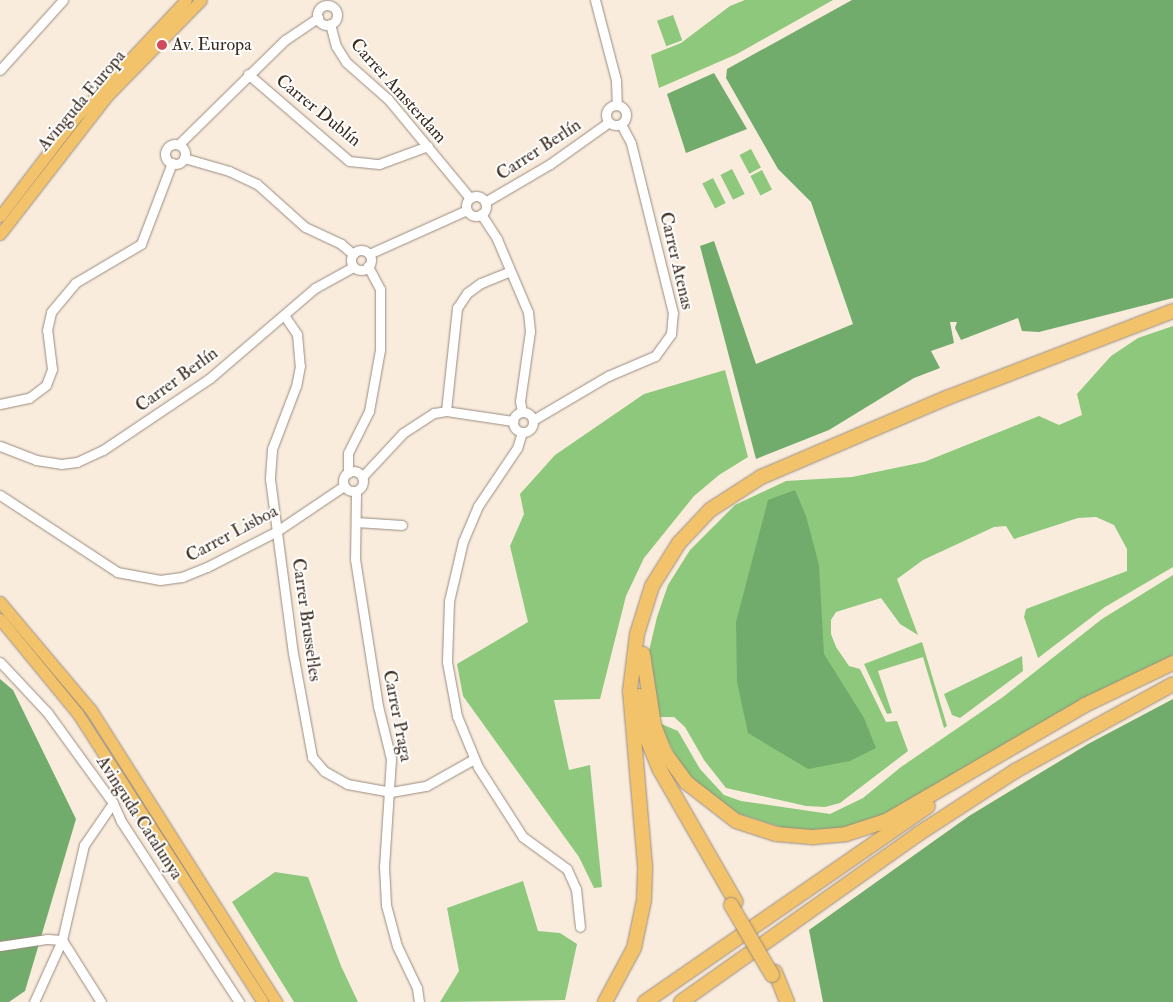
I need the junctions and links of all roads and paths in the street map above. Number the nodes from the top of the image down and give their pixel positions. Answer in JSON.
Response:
{"nodes":[{"id":1,"x":63,"y":0,"type":"edge"},
{"id":2,"x":186,"y":0,"type":"edge"},
{"id":3,"x":201,"y":0,"type":"edge"},
{"id":4,"x":594,"y":0,"type":"edge"},
{"id":5,"x":333,"y":3,"type":"edge"},
{"id":6,"x":318,"y":18,"type":"junction"},
{"id":7,"x":330,"y":24,"type":"junction"},
{"id":8,"x":0,"y":70,"type":"edge"},
{"id":9,"x":248,"y":74,"type":"junction"},
{"id":10,"x":617,"y":105,"type":"junction"},
{"id":11,"x":609,"y":122,"type":"junction"},
{"id":12,"x":621,"y":124,"type":"junction"},
{"id":13,"x":67,"y":136,"type":"junction"},
{"id":14,"x":179,"y":144,"type":"junction"},
{"id":15,"x":428,"y":146,"type":"junction"},
{"id":16,"x":184,"y":158,"type":"junction"},
{"id":17,"x":172,"y":163,"type":"junction"},
{"id":18,"x":470,"y":198,"type":"junction"},
{"id":19,"x":485,"y":202,"type":"junction"},
{"id":20,"x":467,"y":210,"type":"junction"},
{"id":21,"x":481,"y":214,"type":"junction"},
{"id":22,"x":0,"y":216,"type":"edge"},
{"id":23,"x":0,"y":234,"type":"edge"},
{"id":24,"x":353,"y":254,"type":"junction"},
{"id":25,"x":369,"y":254,"type":"junction"},
{"id":26,"x":353,"y":266,"type":"junction"},
{"id":27,"x":368,"y":266,"type":"junction"},
{"id":28,"x":510,"y":271,"type":"junction"},
{"id":29,"x":1173,"y":311,"type":"edge"},
{"id":30,"x":284,"y":315,"type":"junction"},
{"id":31,"x":1173,"y":319,"type":"edge"},
{"id":32,"x":0,"y":404,"type":"edge"},
{"id":33,"x":446,"y":411,"type":"junction"},
{"id":34,"x":522,"y":412,"type":"junction"},
{"id":35,"x":533,"y":420,"type":"junction"},
{"id":36,"x":513,"y":421,"type":"junction"},
{"id":37,"x":522,"y":432,"type":"junction"},
{"id":38,"x":0,"y":446,"type":"edge"},
{"id":39,"x":348,"y":473,"type":"junction"},
{"id":40,"x":362,"y":477,"type":"junction"},
{"id":41,"x":344,"y":486,"type":"junction"},
{"id":42,"x":356,"y":491,"type":"junction"},
{"id":43,"x":0,"y":495,"type":"edge"},
{"id":44,"x":356,"y":522,"type":"junction"},
{"id":45,"x":402,"y":525,"type":"dead end"},
{"id":46,"x":277,"y":531,"type":"junction"},
{"id":47,"x":0,"y":602,"type":"edge"},
{"id":48,"x":0,"y":619,"type":"edge"},
{"id":49,"x":643,"y":654,"type":"junction"},
{"id":50,"x":0,"y":662,"type":"edge"},
{"id":51,"x":1173,"y":664,"type":"edge"},
{"id":52,"x":633,"y":669,"type":"junction"},
{"id":53,"x":1173,"y":684,"type":"edge"},
{"id":54,"x":474,"y":759,"type":"junction"},
{"id":55,"x":391,"y":792,"type":"junction"},
{"id":56,"x":113,"y":803,"type":"junction"},
{"id":57,"x":734,"y":904,"type":"junction"},
{"id":58,"x":580,"y":927,"type":"dead end"},
{"id":59,"x":62,"y":940,"type":"junction"},
{"id":60,"x":0,"y":946,"type":"edge"},
{"id":61,"x":773,"y":974,"type":"junction"},
{"id":62,"x":698,"y":990,"type":"junction"},
{"id":63,"x":34,"y":1002,"type":"edge"},
{"id":64,"x":101,"y":1002,"type":"edge"},
{"id":65,"x":239,"y":1002,"type":"edge"},
{"id":66,"x":262,"y":1002,"type":"edge"},
{"id":67,"x":276,"y":1002,"type":"edge"},
{"id":68,"x":419,"y":1002,"type":"edge"},
{"id":69,"x":605,"y":1002,"type":"edge"},
{"id":70,"x":645,"y":1002,"type":"edge"},
{"id":71,"x":680,"y":1002,"type":"edge"},
{"id":72,"x":687,"y":1002,"type":"edge"},
{"id":73,"x":783,"y":1002,"type":"edge"},
{"id":74,"x":787,"y":1002,"type":"edge"}],
"edges":[{"from":1,"to":8,"type":"street"},
{"from":2,"to":13,"type":"main road","name":"Avinguda Europa"},
{"from":3,"to":13,"type":"main road","name":"Avinguda Europa"},
{"from":4,"to":10,"type":"street"},
{"from":5,"to":6,"type":"street"},
{"from":5,"to":7,"type":"street"},
{"from":6,"to":7,"type":"street"},
{"from":6,"to":9,"type":"street"},
{"from":7,"to":15,"type":"street","name":"Carrer Amsterdam"},
{"from":9,"to":14,"type":"street"},
{"from":9,"to":15,"type":"street","name":"Carrer Dublín"},
{"from":10,"to":11,"type":"street"},
{"from":10,"to":12,"type":"street"},
{"from":11,"to":12,"type":"street"},
{"from":11,"to":19,"type":"street","name":"Carrer Berlín"},
{"from":12,"to":35,"type":"street","name":"Carrer Atenas"},
{"from":13,"to":22,"type":"main road","name":"Avinguda Europa"},
{"from":13,"to":23,"type":"main road","name":"Avinguda Europa"},
{"from":14,"to":16,"type":"street"},
{"from":14,"to":17,"type":"street"},
{"from":15,"to":18,"type":"street","name":"Carrer Amsterdam"},
{"from":16,"to":17,"type":"street"},
{"from":16,"to":24,"type":"street"},
{"from":17,"to":32,"type":"street"},
{"from":18,"to":19,"type":"street"},
{"from":18,"to":20,"type":"street"},
{"from":19,"to":21,"type":"street"},
{"from":20,"to":21,"type":"street"},
{"from":20,"to":25,"type":"street"},
{"from":21,"to":28,"type":"street"},
{"from":24,"to":25,"type":"street"},
{"from":24,"to":26,"type":"street"},
{"from":25,"to":27,"type":"street"},
{"from":26,"to":27,"type":"street"},
{"from":26,"to":30,"type":"street","name":"Carrer Berlín"},
{"from":27,"to":39,"type":"street"},
{"from":28,"to":33,"type":"street"},
{"from":28,"to":34,"type":"street"},
{"from":29,"to":52,"type":"highway"},
{"from":30,"to":38,"type":"street","name":"Carrer Berlín"},
{"from":30,"to":46,"type":"street","name":"Carrer Brussel·les"},
{"from":31,"to":49,"type":"highway"},
{"from":33,"to":36,"type":"street"},
{"from":33,"to":40,"type":"street"},
{"from":34,"to":35,"type":"street"},
{"from":34,"to":36,"type":"street"},
{"from":35,"to":37,"type":"street"},
{"from":36,"to":37,"type":"street"},
{"from":37,"to":54,"type":"street"},
{"from":39,"to":40,"type":"street"},
{"from":39,"to":41,"type":"street"},
{"from":40,"to":42,"type":"street"},
{"from":41,"to":42,"type":"street"},
{"from":41,"to":46,"type":"street","name":"Carrer Lisboa"},
{"from":42,"to":44,"type":"street","name":"Carrer Praga"},
{"from":43,"to":46,"type":"street","name":"Carrer Lisboa"},
{"from":44,"to":45,"type":"street"},
{"from":44,"to":55,"type":"street","name":"Carrer Praga"},
{"from":46,"to":55,"type":"street","name":"Carrer Brussel·les"},
{"from":47,"to":67,"type":"main road"},
{"from":48,"to":66,"type":"main road"},
{"from":49,"to":51,"type":"highway"},
{"from":49,"to":57,"type":"highway"},
{"from":50,"to":56,"type":"street","name":"Avinguda Catalunya"},
{"from":51,"to":70,"type":"highway"},
{"from":52,"to":57,"type":"highway"},
{"from":52,"to":69,"type":"highway"},
{"from":53,"to":62,"type":"highway"},
{"from":54,"to":55,"type":"street","name":"Carrer Brussel·les"},
{"from":54,"to":58,"type":"street"},
{"from":55,"to":68,"type":"street","name":"Carrer Praga"},
{"from":56,"to":59,"type":"street"},
{"from":56,"to":65,"type":"street","name":"Avinguda Catalunya"},
{"from":57,"to":61,"type":"highway","bridge":true},
{"from":59,"to":60,"type":"street"},
{"from":59,"to":63,"type":"street"},
{"from":59,"to":64,"type":"street"},
{"from":61,"to":73,"type":"highway"},
{"from":61,"to":74,"type":"highway"},
{"from":62,"to":71,"type":"highway"},
{"from":62,"to":72,"type":"highway"}]}
